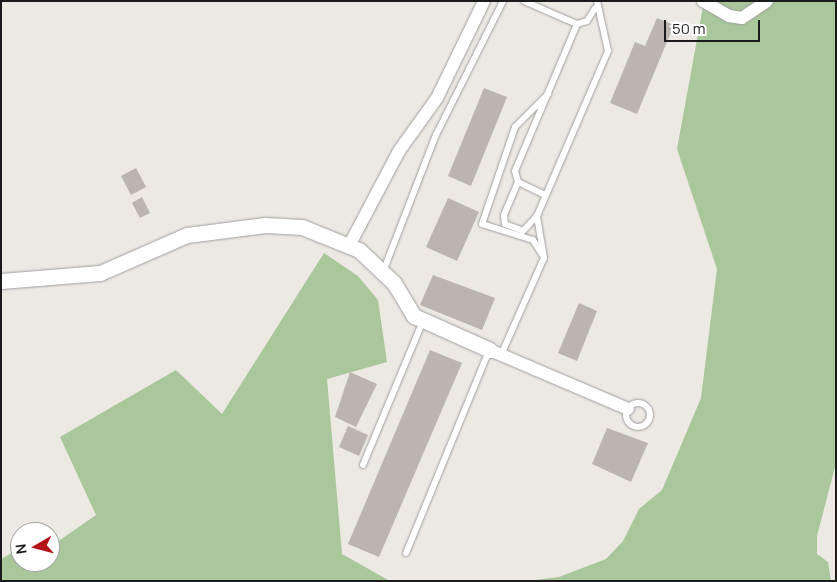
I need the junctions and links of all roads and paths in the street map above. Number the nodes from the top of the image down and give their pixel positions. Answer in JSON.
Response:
{"nodes":[{"id":1,"x":484,"y":1,"type":"edge"},
{"id":2,"x":503,"y":1,"type":"edge"},
{"id":3,"x":524,"y":1,"type":"edge"},
{"id":4,"x":703,"y":1,"type":"edge"},
{"id":5,"x":767,"y":1,"type":"edge"},
{"id":6,"x":596,"y":5,"type":"edge"},
{"id":7,"x":578,"y":24,"type":"junction"},
{"id":8,"x":548,"y":94,"type":"junction"},
{"id":9,"x":518,"y":182,"type":"junction"},
{"id":10,"x":545,"y":195,"type":"junction"},
{"id":11,"x":537,"y":216,"type":"junction"},
{"id":12,"x":350,"y":244,"type":"junction"},
{"id":13,"x":543,"y":262,"type":"junction"},
{"id":14,"x":383,"y":272,"type":"junction"},
{"id":15,"x":1,"y":282,"type":"edge"},
{"id":16,"x":423,"y":321,"type":"junction"},
{"id":17,"x":495,"y":352,"type":"junction"},
{"id":18,"x":628,"y":409,"type":"dead end"},
{"id":19,"x":363,"y":465,"type":"dead end"},
{"id":20,"x":406,"y":554,"type":"dead end"}],
"edges":[{"from":1,"to":12,"type":"street"},
{"from":2,"to":14,"type":"lane"},
{"from":3,"to":7,"type":"lane"},
{"from":4,"to":5,"type":"street"},
{"from":6,"to":7,"type":"lane"},
{"from":6,"to":10,"type":"lane"},
{"from":7,"to":8,"type":"lane"},
{"from":8,"to":9,"type":"lane"},
{"from":8,"to":13,"type":"lane"},
{"from":9,"to":10,"type":"lane"},
{"from":9,"to":11,"type":"lane"},
{"from":10,"to":11,"type":"lane"},
{"from":11,"to":13,"type":"lane"},
{"from":12,"to":14,"type":"street"},
{"from":12,"to":15,"type":"street"},
{"from":13,"to":17,"type":"lane"},
{"from":14,"to":16,"type":"street"},
{"from":16,"to":17,"type":"street"},
{"from":16,"to":19,"type":"lane"},
{"from":17,"to":18,"type":"street"},
{"from":17,"to":20,"type":"lane"}]}
